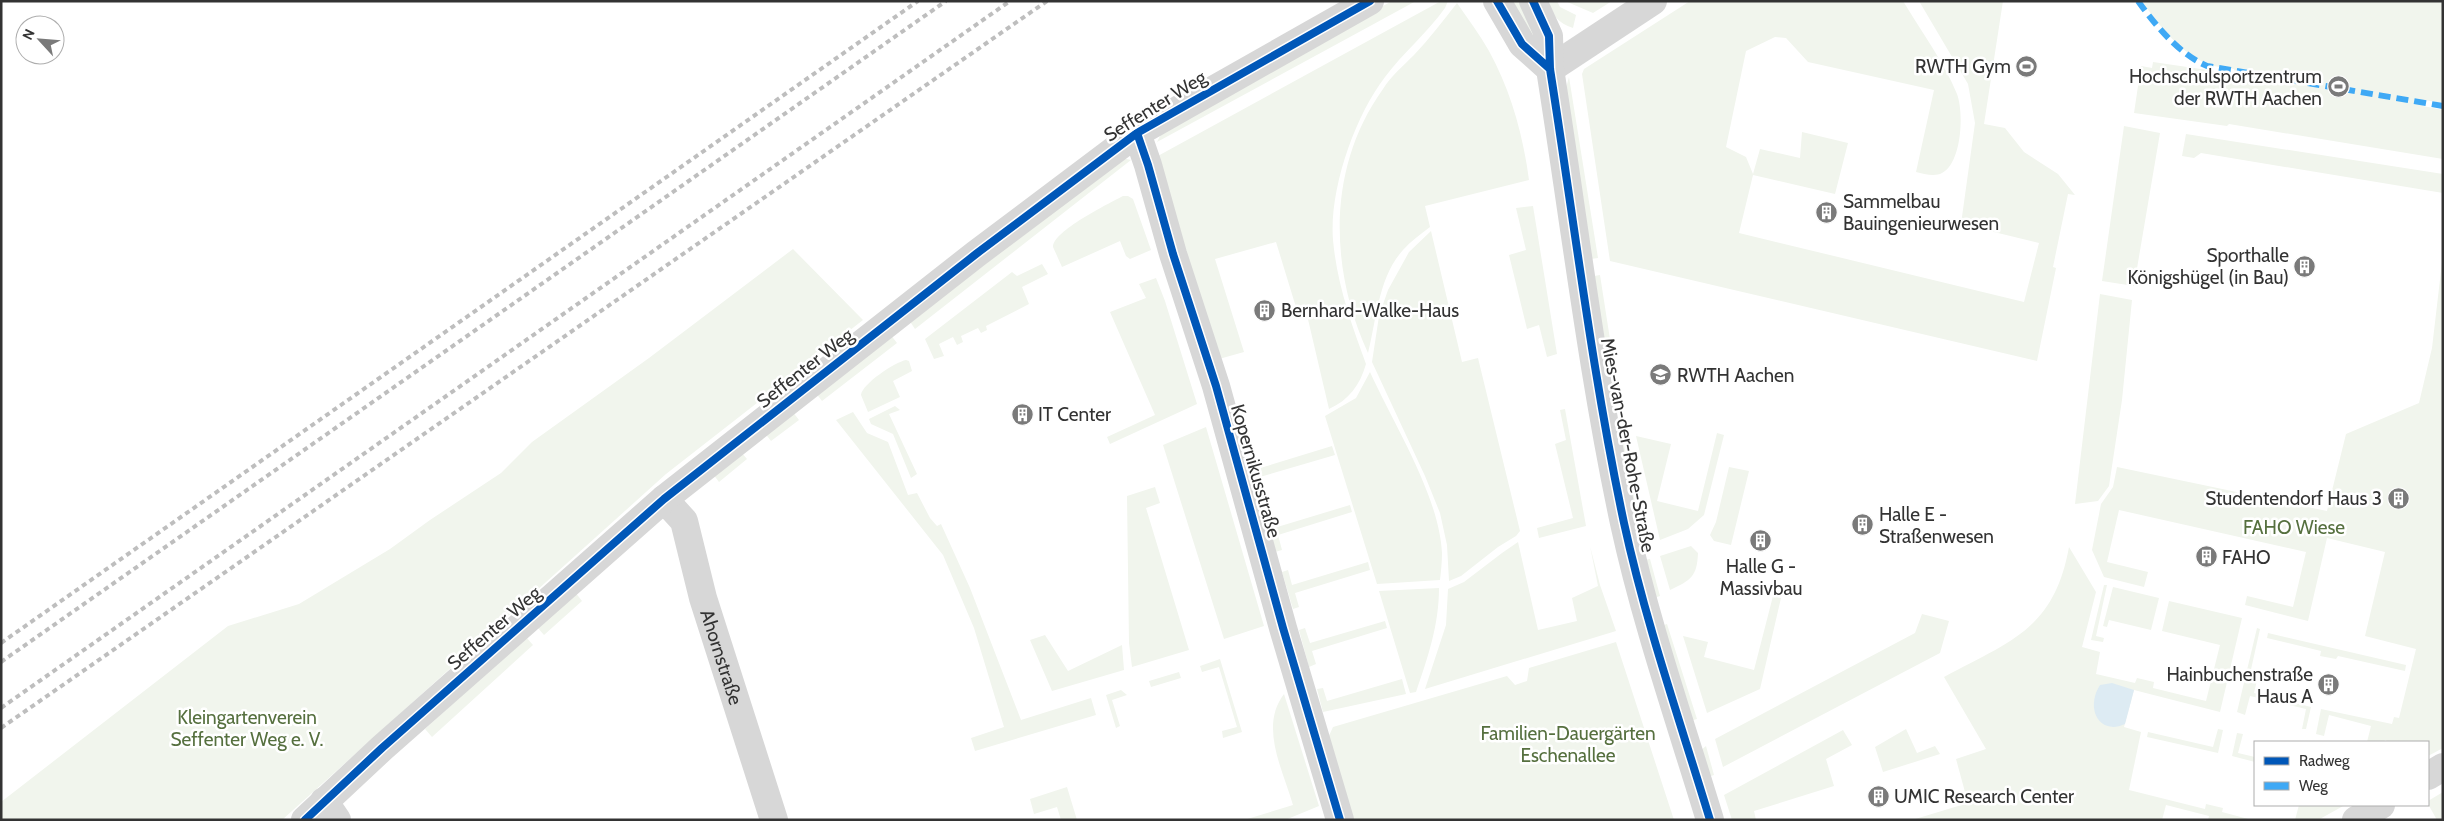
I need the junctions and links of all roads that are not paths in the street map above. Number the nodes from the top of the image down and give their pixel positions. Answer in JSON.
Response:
{"nodes":[{"id":1,"x":1370,"y":1,"type":"edge"},
{"id":2,"x":1498,"y":1,"type":"edge"},
{"id":3,"x":1532,"y":1,"type":"edge"},
{"id":4,"x":1653,"y":1,"type":"edge"},
{"id":5,"x":1550,"y":69,"type":"junction"},
{"id":6,"x":1137,"y":133,"type":"junction"},
{"id":7,"x":664,"y":499,"type":"junction"},
{"id":8,"x":2443,"y":767,"type":"edge"},
{"id":9,"x":2429,"y":775,"type":"edge"},
{"id":10,"x":2379,"y":806,"type":"edge"},
{"id":11,"x":331,"y":810,"type":"edge"},
{"id":12,"x":305,"y":820,"type":"edge"},
{"id":13,"x":774,"y":820,"type":"edge"},
{"id":14,"x":1340,"y":820,"type":"edge"},
{"id":15,"x":1710,"y":820,"type":"edge"},
{"id":16,"x":2356,"y":820,"type":"edge"}],
"edges":[{"from":1,"to":6,"type":"street","name":"Seffenter Weg"},
{"from":2,"to":5,"type":"street"},
{"from":3,"to":5,"type":"street","name":"Mies-van-der-Rohe-Straße"},
{"from":4,"to":5,"type":"street"},
{"from":5,"to":15,"type":"street","name":"Mies-van-der-Rohe-Straße"},
{"from":6,"to":7,"type":"street","name":"Seffenter Weg"},
{"from":6,"to":14,"type":"street","name":"Kopernikusstraße"},
{"from":7,"to":11,"type":"street","name":"Seffenter Weg"},
{"from":7,"to":13,"type":"street","name":"Ahornstraße"},
{"from":8,"to":9,"type":"street"},
{"from":10,"to":16,"type":"street"},
{"from":11,"to":12,"type":"street","name":"Seffenter Weg"}]}
